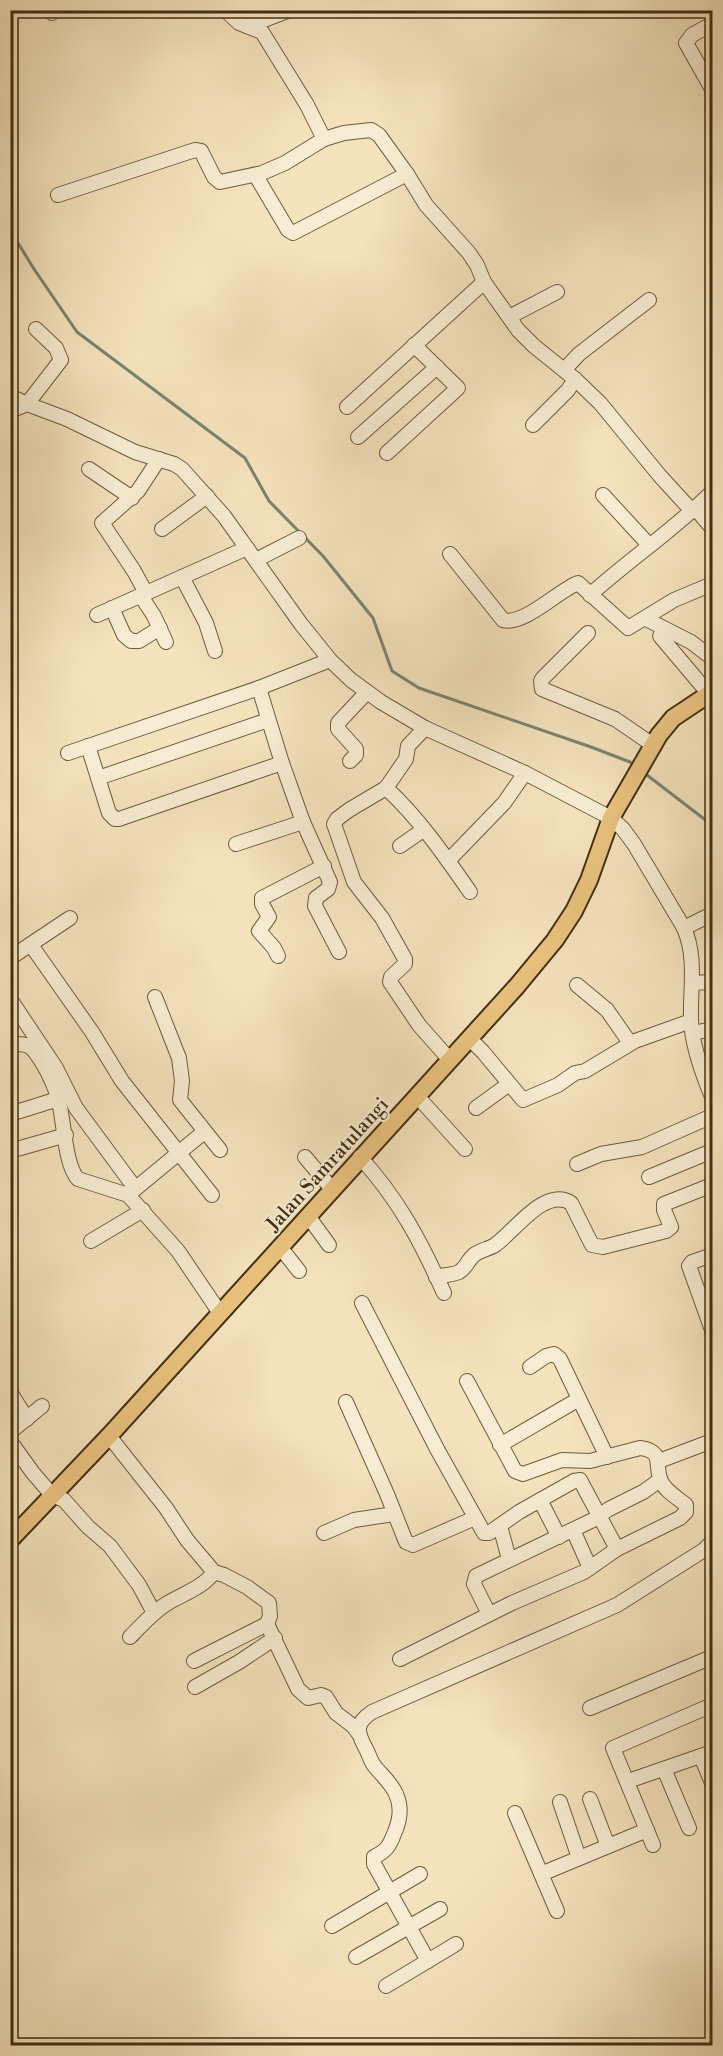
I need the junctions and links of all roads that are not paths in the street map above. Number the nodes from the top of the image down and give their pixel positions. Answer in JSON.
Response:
{"nodes":[{"id":1,"x":225,"y":10,"type":"edge"},
{"id":2,"x":290,"y":10,"type":"edge"},
{"id":3,"x":712,"y":24,"type":"edge"},
{"id":4,"x":248,"y":26,"type":"junction"},
{"id":5,"x":709,"y":74,"type":"edge"},
{"id":6,"x":712,"y":89,"type":"edge"},
{"id":7,"x":324,"y":139,"type":"junction"},
{"id":8,"x":407,"y":174,"type":"junction"},
{"id":9,"x":256,"y":176,"type":"junction"},
{"id":10,"x":58,"y":195,"type":"dead end"},
{"id":11,"x":484,"y":282,"type":"junction"},
{"id":12,"x":557,"y":292,"type":"dead end"},
{"id":13,"x":649,"y":300,"type":"dead end"},
{"id":14,"x":509,"y":317,"type":"junction"},
{"id":15,"x":36,"y":329,"type":"dead end"},
{"id":16,"x":414,"y":345,"type":"junction"},
{"id":17,"x":437,"y":367,"type":"junction"},
{"id":18,"x":569,"y":374,"type":"junction"},
{"id":19,"x":10,"y":396,"type":"edge"},
{"id":20,"x":27,"y":405,"type":"junction"},
{"id":21,"x":347,"y":407,"type":"dead end"},
{"id":22,"x":10,"y":411,"type":"edge"},
{"id":23,"x":532,"y":425,"type":"dead end"},
{"id":24,"x":358,"y":437,"type":"dead end"},
{"id":25,"x":387,"y":453,"type":"dead end"},
{"id":26,"x":159,"y":459,"type":"junction"},
{"id":27,"x":90,"y":469,"type":"dead end"},
{"id":28,"x":712,"y":492,"type":"edge"},
{"id":29,"x":603,"y":495,"type":"dead end"},
{"id":30,"x":207,"y":496,"type":"junction"},
{"id":31,"x":132,"y":498,"type":"junction"},
{"id":32,"x":694,"y":510,"type":"junction"},
{"id":33,"x":712,"y":528,"type":"edge"},
{"id":34,"x":162,"y":529,"type":"dead end"},
{"id":35,"x":299,"y":538,"type":"dead end"},
{"id":36,"x":649,"y":545,"type":"junction"},
{"id":37,"x":247,"y":548,"type":"junction"},
{"id":38,"x":450,"y":554,"type":"dead end"},
{"id":39,"x":256,"y":560,"type":"junction"},
{"id":40,"x":182,"y":577,"type":"junction"},
{"id":41,"x":712,"y":584,"type":"edge"},
{"id":42,"x":144,"y":594,"type":"junction"},
{"id":43,"x":590,"y":595,"type":"junction"},
{"id":44,"x":112,"y":608,"type":"junction"},
{"id":45,"x":97,"y":615,"type":"dead end"},
{"id":46,"x":646,"y":619,"type":"junction"},
{"id":47,"x":160,"y":628,"type":"junction"},
{"id":48,"x":588,"y":633,"type":"dead end"},
{"id":49,"x":660,"y":636,"type":"dead end"},
{"id":50,"x":166,"y":642,"type":"dead end"},
{"id":51,"x":215,"y":651,"type":"dead end"},
{"id":52,"x":712,"y":658,"type":"edge"},
{"id":53,"x":330,"y":660,"type":"junction"},
{"id":54,"x":259,"y":688,"type":"junction"},
{"id":55,"x":367,"y":692,"type":"junction"},
{"id":56,"x":711,"y":693,"type":"edge"},
{"id":57,"x":268,"y":720,"type":"junction"},
{"id":58,"x":425,"y":728,"type":"junction"},
{"id":59,"x":653,"y":745,"type":"junction"},
{"id":60,"x":88,"y":746,"type":"junction"},
{"id":61,"x":68,"y":753,"type":"dead end"},
{"id":62,"x":350,"y":760,"type":"dead end"},
{"id":63,"x":282,"y":763,"type":"junction"},
{"id":64,"x":525,"y":773,"type":"junction"},
{"id":65,"x":98,"y":778,"type":"junction"},
{"id":66,"x":386,"y":788,"type":"junction"},
{"id":67,"x":610,"y":818,"type":"junction"},
{"id":68,"x":303,"y":822,"type":"junction"},
{"id":69,"x":423,"y":830,"type":"junction"},
{"id":70,"x":236,"y":844,"type":"dead end"},
{"id":71,"x":400,"y":846,"type":"dead end"},
{"id":72,"x":448,"y":861,"type":"junction"},
{"id":73,"x":324,"y":866,"type":"junction"},
{"id":74,"x":470,"y":892,"type":"dead end"},
{"id":75,"x":712,"y":914,"type":"edge"},
{"id":76,"x":70,"y":918,"type":"dead end"},
{"id":77,"x":684,"y":927,"type":"junction"},
{"id":78,"x":32,"y":945,"type":"junction"},
{"id":79,"x":339,"y":952,"type":"dead end"},
{"id":80,"x":278,"y":956,"type":"dead end"},
{"id":81,"x":10,"y":958,"type":"edge"},
{"id":82,"x":712,"y":982,"type":"edge"},
{"id":83,"x":692,"y":983,"type":"junction"},
{"id":84,"x":577,"y":985,"type":"dead end"},
{"id":85,"x":155,"y":997,"type":"dead end"},
{"id":86,"x":10,"y":999,"type":"edge"},
{"id":87,"x":692,"y":1027,"type":"junction"},
{"id":88,"x":712,"y":1029,"type":"edge"},
{"id":89,"x":468,"y":1038,"type":"junction"},
{"id":90,"x":630,"y":1043,"type":"junction"},
{"id":91,"x":10,"y":1046,"type":"edge"},
{"id":92,"x":449,"y":1059,"type":"junction"},
{"id":93,"x":509,"y":1084,"type":"junction"},
{"id":94,"x":417,"y":1096,"type":"junction"},
{"id":95,"x":712,"y":1096,"type":"edge"},
{"id":96,"x":58,"y":1099,"type":"junction"},
{"id":97,"x":477,"y":1108,"type":"dead end"},
{"id":98,"x":10,"y":1114,"type":"edge"},
{"id":99,"x":712,"y":1116,"type":"edge"},
{"id":100,"x":204,"y":1132,"type":"junction"},
{"id":101,"x":66,"y":1135,"type":"junction"},
{"id":102,"x":465,"y":1149,"type":"dead end"},
{"id":103,"x":220,"y":1150,"type":"dead end"},
{"id":104,"x":10,"y":1151,"type":"edge"},
{"id":105,"x":712,"y":1151,"type":"edge"},
{"id":106,"x":178,"y":1154,"type":"junction"},
{"id":107,"x":305,"y":1157,"type":"dead end"},
{"id":108,"x":360,"y":1157,"type":"junction"},
{"id":109,"x":578,"y":1164,"type":"dead end"},
{"id":110,"x":649,"y":1177,"type":"dead end"},
{"id":111,"x":712,"y":1185,"type":"edge"},
{"id":112,"x":332,"y":1189,"type":"junction"},
{"id":113,"x":131,"y":1191,"type":"junction"},
{"id":114,"x":212,"y":1195,"type":"dead end"},
{"id":115,"x":143,"y":1210,"type":"junction"},
{"id":116,"x":308,"y":1216,"type":"junction"},
{"id":117,"x":91,"y":1241,"type":"dead end"},
{"id":118,"x":329,"y":1245,"type":"dead end"},
{"id":119,"x":280,"y":1247,"type":"junction"},
{"id":120,"x":712,"y":1255,"type":"edge"},
{"id":121,"x":299,"y":1271,"type":"dead end"},
{"id":122,"x":436,"y":1276,"type":"junction"},
{"id":123,"x":444,"y":1293,"type":"dead end"},
{"id":124,"x":362,"y":1303,"type":"dead end"},
{"id":125,"x":220,"y":1312,"type":"junction"},
{"id":126,"x":712,"y":1324,"type":"edge"},
{"id":127,"x":530,"y":1368,"type":"dead end"},
{"id":128,"x":467,"y":1381,"type":"dead end"},
{"id":129,"x":10,"y":1392,"type":"edge"},
{"id":130,"x":579,"y":1399,"type":"junction"},
{"id":131,"x":346,"y":1402,"type":"dead end"},
{"id":132,"x":42,"y":1406,"type":"dead end"},
{"id":133,"x":27,"y":1419,"type":"junction"},
{"id":134,"x":10,"y":1432,"type":"edge"},
{"id":135,"x":109,"y":1436,"type":"junction"},
{"id":136,"x":10,"y":1441,"type":"edge"},
{"id":137,"x":712,"y":1441,"type":"edge"},
{"id":138,"x":500,"y":1445,"type":"junction"},
{"id":139,"x":607,"y":1457,"type":"junction"},
{"id":140,"x":659,"y":1461,"type":"junction"},
{"id":141,"x":583,"y":1462,"type":"junction"},
{"id":142,"x":580,"y":1480,"type":"junction"},
{"id":143,"x":660,"y":1480,"type":"junction"},
{"id":144,"x":52,"y":1495,"type":"junction"},
{"id":145,"x":540,"y":1500,"type":"junction"},
{"id":146,"x":394,"y":1514,"type":"junction"},
{"id":147,"x":598,"y":1517,"type":"junction"},
{"id":148,"x":475,"y":1518,"type":"junction"},
{"id":149,"x":500,"y":1526,"type":"junction"},
{"id":150,"x":573,"y":1530,"type":"junction"},
{"id":151,"x":324,"y":1533,"type":"dead end"},
{"id":152,"x":559,"y":1537,"type":"junction"},
{"id":153,"x":10,"y":1540,"type":"edge"},
{"id":154,"x":712,"y":1542,"type":"edge"},
{"id":155,"x":616,"y":1549,"type":"junction"},
{"id":156,"x":509,"y":1559,"type":"junction"},
{"id":157,"x":590,"y":1568,"type":"junction"},
{"id":158,"x":214,"y":1572,"type":"junction"},
{"id":159,"x":154,"y":1612,"type":"junction"},
{"id":160,"x":489,"y":1614,"type":"junction"},
{"id":161,"x":267,"y":1624,"type":"junction"},
{"id":162,"x":130,"y":1637,"type":"dead end"},
{"id":163,"x":275,"y":1638,"type":"junction"},
{"id":164,"x":712,"y":1658,"type":"edge"},
{"id":165,"x":400,"y":1659,"type":"dead end"},
{"id":166,"x":194,"y":1661,"type":"dead end"},
{"id":167,"x":195,"y":1687,"type":"dead end"},
{"id":168,"x":712,"y":1705,"type":"edge"},
{"id":169,"x":590,"y":1708,"type":"dead end"},
{"id":170,"x":359,"y":1734,"type":"junction"},
{"id":171,"x":707,"y":1754,"type":"edge"},
{"id":172,"x":664,"y":1769,"type":"junction"},
{"id":173,"x":628,"y":1781,"type":"junction"},
{"id":174,"x":712,"y":1783,"type":"edge"},
{"id":175,"x":590,"y":1798,"type":"dead end"},
{"id":176,"x":560,"y":1802,"type":"dead end"},
{"id":177,"x":515,"y":1813,"type":"dead end"},
{"id":178,"x":689,"y":1828,"type":"dead end"},
{"id":179,"x":647,"y":1830,"type":"junction"},
{"id":180,"x":653,"y":1845,"type":"dead end"},
{"id":181,"x":608,"y":1846,"type":"junction"},
{"id":182,"x":579,"y":1858,"type":"junction"},
{"id":183,"x":420,"y":1874,"type":"dead end"},
{"id":184,"x":541,"y":1874,"type":"junction"},
{"id":185,"x":390,"y":1892,"type":"junction"},
{"id":186,"x":440,"y":1909,"type":"dead end"},
{"id":187,"x":557,"y":1911,"type":"dead end"},
{"id":188,"x":332,"y":1926,"type":"dead end"},
{"id":189,"x":409,"y":1927,"type":"junction"},
{"id":190,"x":456,"y":1944,"type":"dead end"},
{"id":191,"x":356,"y":1957,"type":"dead end"},
{"id":192,"x":428,"y":1961,"type":"junction"},
{"id":193,"x":386,"y":1986,"type":"dead end"}],
"edges":[{"from":1,"to":4,"type":"street"},
{"from":2,"to":4,"type":"street"},
{"from":3,"to":5,"type":"street"},
{"from":4,"to":7,"type":"street"},
{"from":5,"to":6,"type":"street"},
{"from":7,"to":8,"type":"street"},
{"from":7,"to":9,"type":"street"},
{"from":8,"to":9,"type":"street"},
{"from":8,"to":11,"type":"street"},
{"from":9,"to":10,"type":"street"},
{"from":11,"to":14,"type":"street"},
{"from":11,"to":16,"type":"street"},
{"from":12,"to":14,"type":"street"},
{"from":13,"to":18,"type":"street"},
{"from":14,"to":18,"type":"street"},
{"from":15,"to":20,"type":"street"},
{"from":16,"to":17,"type":"street"},
{"from":16,"to":21,"type":"street"},
{"from":17,"to":24,"type":"street"},
{"from":17,"to":25,"type":"street"},
{"from":18,"to":23,"type":"street"},
{"from":18,"to":32,"type":"street"},
{"from":19,"to":20,"type":"street"},
{"from":20,"to":22,"type":"street"},
{"from":20,"to":26,"type":"street"},
{"from":26,"to":30,"type":"street"},
{"from":26,"to":31,"type":"street"},
{"from":27,"to":31,"type":"street"},
{"from":28,"to":32,"type":"street"},
{"from":29,"to":36,"type":"street"},
{"from":30,"to":34,"type":"street"},
{"from":30,"to":37,"type":"street"},
{"from":31,"to":42,"type":"street"},
{"from":32,"to":33,"type":"street"},
{"from":32,"to":36,"type":"street"},
{"from":35,"to":39,"type":"street"},
{"from":36,"to":43,"type":"street"},
{"from":37,"to":39,"type":"street"},
{"from":37,"to":40,"type":"street"},
{"from":38,"to":43,"type":"street"},
{"from":39,"to":53,"type":"street"},
{"from":40,"to":42,"type":"street"},
{"from":40,"to":51,"type":"street"},
{"from":41,"to":46,"type":"street"},
{"from":42,"to":44,"type":"street"},
{"from":42,"to":47,"type":"street"},
{"from":43,"to":46,"type":"street"},
{"from":44,"to":45,"type":"street"},
{"from":44,"to":47,"type":"street"},
{"from":46,"to":52,"type":"street"},
{"from":47,"to":50,"type":"street"},
{"from":48,"to":59,"type":"street"},
{"from":49,"to":56,"type":"street"},
{"from":53,"to":54,"type":"street"},
{"from":53,"to":55,"type":"street"},
{"from":54,"to":57,"type":"street"},
{"from":54,"to":60,"type":"street"},
{"from":55,"to":58,"type":"street"},
{"from":55,"to":62,"type":"street"},
{"from":56,"to":59,"type":"main road","name":"Jalan Samratulangi"},
{"from":57,"to":63,"type":"street"},
{"from":57,"to":65,"type":"street"},
{"from":58,"to":64,"type":"street"},
{"from":58,"to":66,"type":"street"},
{"from":59,"to":67,"type":"main road","name":"Jalan Samratulangi"},
{"from":60,"to":61,"type":"street"},
{"from":60,"to":65,"type":"street"},
{"from":63,"to":65,"type":"street"},
{"from":63,"to":68,"type":"street"},
{"from":64,"to":67,"type":"street"},
{"from":64,"to":72,"type":"street"},
{"from":66,"to":69,"type":"street"},
{"from":66,"to":92,"type":"street"},
{"from":67,"to":77,"type":"street"},
{"from":67,"to":89,"type":"main road","name":"Jalan Samratulangi"},
{"from":68,"to":70,"type":"street"},
{"from":68,"to":73,"type":"street"},
{"from":69,"to":71,"type":"street"},
{"from":69,"to":72,"type":"street"},
{"from":72,"to":74,"type":"street"},
{"from":73,"to":79,"type":"street"},
{"from":73,"to":80,"type":"street"},
{"from":75,"to":77,"type":"street"},
{"from":76,"to":78,"type":"street"},
{"from":77,"to":83,"type":"street"},
{"from":78,"to":81,"type":"street"},
{"from":78,"to":106,"type":"street"},
{"from":82,"to":83,"type":"street"},
{"from":83,"to":87,"type":"street"},
{"from":84,"to":90,"type":"street"},
{"from":85,"to":100,"type":"street"},
{"from":86,"to":113,"type":"street"},
{"from":87,"to":88,"type":"street"},
{"from":87,"to":90,"type":"street"},
{"from":87,"to":95,"type":"street"},
{"from":89,"to":92,"type":"main road","name":"Jalan Samratulangi"},
{"from":89,"to":93,"type":"street"},
{"from":90,"to":93,"type":"street"},
{"from":91,"to":96,"type":"street"},
{"from":92,"to":94,"type":"main road","name":"Jalan Samratulangi"},
{"from":93,"to":97,"type":"street"},
{"from":94,"to":102,"type":"street"},
{"from":94,"to":108,"type":"main road","name":"Jalan Samratulangi"},
{"from":96,"to":98,"type":"street"},
{"from":96,"to":101,"type":"street"},
{"from":99,"to":109,"type":"street"},
{"from":100,"to":103,"type":"street"},
{"from":100,"to":106,"type":"street"},
{"from":101,"to":104,"type":"street"},
{"from":101,"to":113,"type":"street"},
{"from":105,"to":110,"type":"street"},
{"from":106,"to":113,"type":"street"},
{"from":106,"to":114,"type":"street"},
{"from":107,"to":112,"type":"street"},
{"from":108,"to":112,"type":"main road","name":"Jalan Samratulangi"},
{"from":108,"to":122,"type":"street"},
{"from":111,"to":122,"type":"street"},
{"from":112,"to":116,"type":"main road","name":"Jalan Samratulangi"},
{"from":113,"to":115,"type":"street"},
{"from":115,"to":117,"type":"street"},
{"from":115,"to":125,"type":"street"},
{"from":116,"to":118,"type":"street"},
{"from":116,"to":119,"type":"main road","name":"Jalan Samratulangi"},
{"from":119,"to":121,"type":"street"},
{"from":119,"to":125,"type":"main road","name":"Jalan Samratulangi"},
{"from":120,"to":126,"type":"street"},
{"from":122,"to":123,"type":"street"},
{"from":124,"to":148,"type":"street"},
{"from":125,"to":135,"type":"main road","name":"Jalan Samratulangi"},
{"from":127,"to":130,"type":"street"},
{"from":128,"to":138,"type":"street"},
{"from":129,"to":133,"type":"street"},
{"from":130,"to":138,"type":"street"},
{"from":130,"to":139,"type":"street"},
{"from":131,"to":146,"type":"street"},
{"from":132,"to":133,"type":"street"},
{"from":133,"to":134,"type":"street"},
{"from":135,"to":144,"type":"main road","name":"Jalan Samratulangi"},
{"from":135,"to":158,"type":"street"},
{"from":136,"to":144,"type":"street"},
{"from":137,"to":140,"type":"street"},
{"from":138,"to":141,"type":"street"},
{"from":139,"to":140,"type":"street"},
{"from":139,"to":141,"type":"street"},
{"from":140,"to":143,"type":"street"},
{"from":141,"to":142,"type":"street"},
{"from":142,"to":145,"type":"street"},
{"from":142,"to":147,"type":"street"},
{"from":143,"to":147,"type":"street"},
{"from":143,"to":155,"type":"street"},
{"from":144,"to":153,"type":"main road","name":"Jalan Samratulangi"},
{"from":144,"to":159,"type":"street"},
{"from":145,"to":149,"type":"street"},
{"from":145,"to":152,"type":"street"},
{"from":146,"to":148,"type":"street"},
{"from":146,"to":151,"type":"street"},
{"from":147,"to":150,"type":"street"},
{"from":147,"to":155,"type":"street"},
{"from":148,"to":149,"type":"street"},
{"from":149,"to":156,"type":"street"},
{"from":150,"to":152,"type":"street"},
{"from":150,"to":157,"type":"street"},
{"from":152,"to":156,"type":"street"},
{"from":154,"to":170,"type":"street"},
{"from":155,"to":157,"type":"street"},
{"from":156,"to":160,"type":"street"},
{"from":157,"to":160,"type":"street"},
{"from":158,"to":159,"type":"street"},
{"from":158,"to":161,"type":"street"},
{"from":159,"to":162,"type":"street"},
{"from":160,"to":165,"type":"street"},
{"from":161,"to":163,"type":"street"},
{"from":161,"to":166,"type":"street"},
{"from":163,"to":167,"type":"street"},
{"from":163,"to":170,"type":"street"},
{"from":164,"to":169,"type":"street"},
{"from":168,"to":173,"type":"street"},
{"from":170,"to":185,"type":"street"},
{"from":171,"to":172,"type":"street"},
{"from":171,"to":174,"type":"street"},
{"from":172,"to":173,"type":"street"},
{"from":172,"to":178,"type":"street"},
{"from":173,"to":179,"type":"street"},
{"from":175,"to":181,"type":"street"},
{"from":176,"to":182,"type":"street"},
{"from":177,"to":184,"type":"street"},
{"from":179,"to":180,"type":"street"},
{"from":179,"to":181,"type":"street"},
{"from":181,"to":182,"type":"street"},
{"from":182,"to":184,"type":"street"},
{"from":183,"to":185,"type":"street"},
{"from":184,"to":187,"type":"street"},
{"from":185,"to":188,"type":"street"},
{"from":185,"to":189,"type":"street"},
{"from":186,"to":189,"type":"street"},
{"from":189,"to":191,"type":"street"},
{"from":189,"to":192,"type":"street"},
{"from":190,"to":192,"type":"street"},
{"from":192,"to":193,"type":"street"}]}
